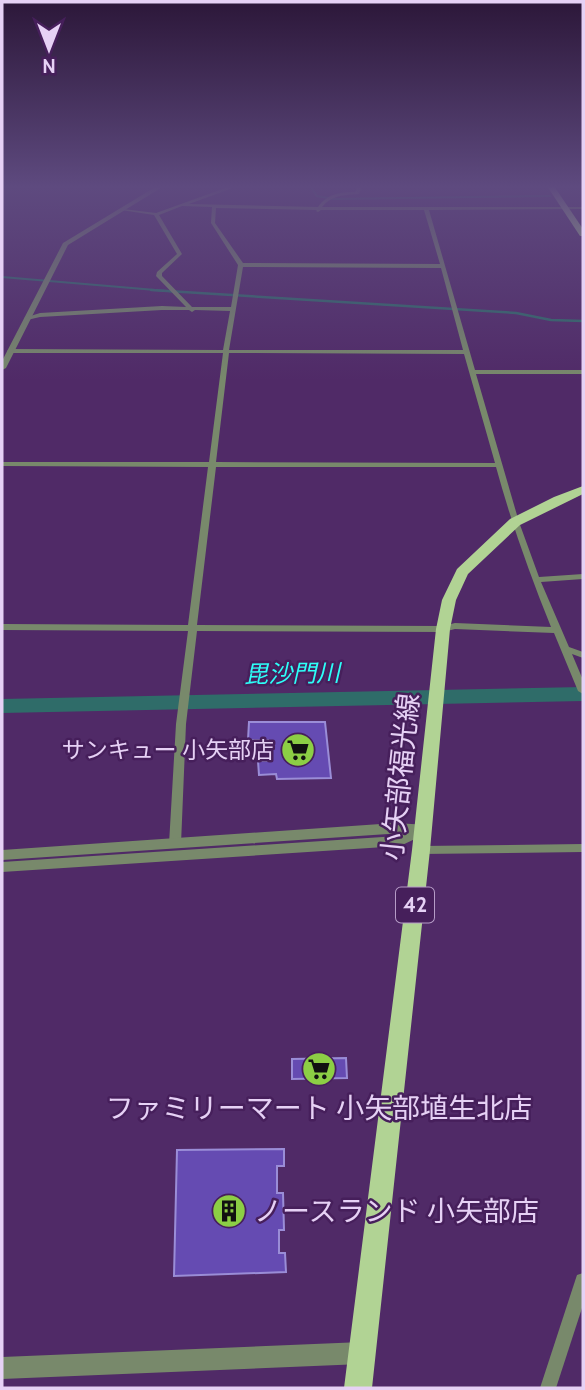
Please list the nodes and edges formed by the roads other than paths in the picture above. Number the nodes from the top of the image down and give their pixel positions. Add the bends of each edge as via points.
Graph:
1 (61, 251) edge
2 (178, 251) edge
3 (232, 251) edge
4 (438, 251) edge
5 (241, 265) junction
6 (443, 267) junction
7 (45, 282) joint
8 (233, 309) junction
9 (192, 310) junction
10 (27, 318) junction
11 (10, 351) junction
12 (226, 351) junction
13 (466, 352) junction
14 (2, 368) edge
15 (472, 372) junction
16 (583, 372) edge
17 (2, 464) edge
18 (214, 464) junction
19 (498, 466) junction
20 (583, 490) edge
21 (515, 522) junction
22 (583, 576) edge
23 (536, 580) junction
24 (2, 628) edge
25 (195, 629) junction
26 (443, 629) junction
27 (557, 630) junction
28 (565, 649) junction
29 (583, 654) edge
30 (583, 691) edge
31 (423, 829) junction
32 (175, 844) junction
33 (583, 848) edge
34 (421, 850) junction
35 (2, 855) edge
36 (2, 867) edge
37 (583, 1281) edge
38 (362, 1353) junction
39 (2, 1368) edge
40 (358, 1388) edge
41 (548, 1388) edge

1 - 7 street
2 - 9 street via 159,276
3 - 5 street
4 - 6 street
5 - 6 street
5 - 8 street
6 - 13 street
7 - 10 street
8 - 9 street
8 - 12 street
9 - 10 street
10 - 11 street
11 - 12 street
11 - 14 street
12 - 13 street
12 - 18 street
13 - 15 street
15 - 16 street
15 - 19 street
17 - 18 street
18 - 19 street
18 - 25 street
19 - 21 street
20 - 21 main road, 小矢部福光線 / 42
21 - 23 street
21 - 26 main road, 小矢部福光線 / 42 via 462,572
22 - 23 street
23 - 27 street
24 - 25 street
25 - 26 street
25 - 32 street via 181,724
26 - 27 street
26 - 31 main road, 小矢部福光線 / 42
27 - 28 street
28 - 29 street
28 - 30 street
31 - 32 street
31 - 34 main road, 小矢部福光線 / 42
31 - 36 street via 400,841
32 - 35 street
33 - 34 street
34 - 38 main road, 小矢部福光線 / 42
37 - 41 street
38 - 39 street
38 - 40 main road, 小矢部福光線 / 42

